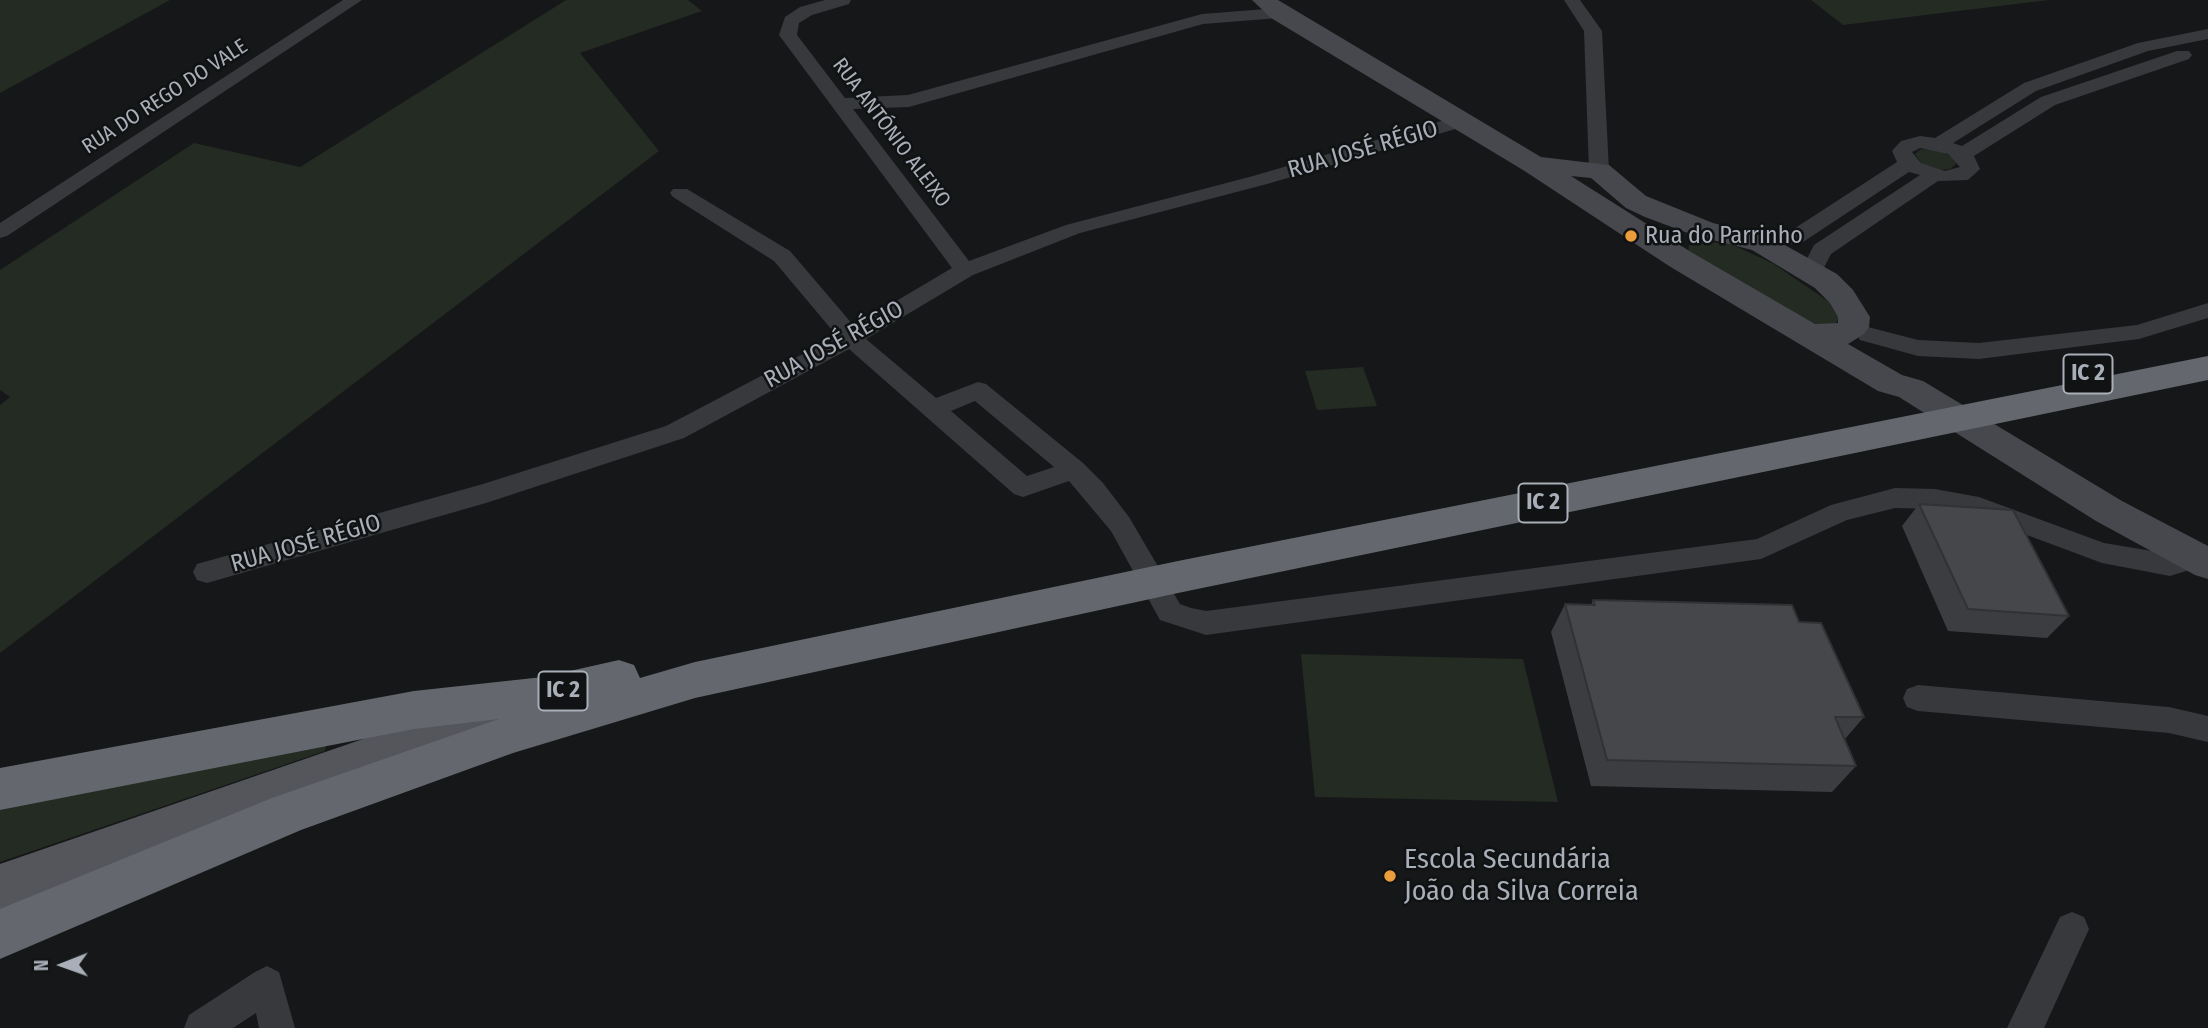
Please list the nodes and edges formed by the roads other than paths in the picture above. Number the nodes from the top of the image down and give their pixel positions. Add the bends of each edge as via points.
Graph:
1 (354, 0) edge
2 (843, 0) edge
3 (1234, 0) edge
4 (1572, 0) edge
5 (1272, 7) edge
6 (1202, 19) junction
7 (2208, 34) edge
8 (2208, 50) edge
9 (909, 101) junction
10 (840, 104) junction
11 (1462, 121) junction
12 (861, 132) junction
13 (1938, 144) junction
14 (1962, 155) junction
15 (1909, 163) junction
16 (1534, 164) junction
17 (1599, 172) junction
18 (1934, 175) junction
19 (680, 193) dead end
20 (1703, 229) junction
21 (0, 232) edge
22 (1762, 244) junction
23 (1680, 259) junction
24 (965, 270) junction
25 (1811, 272) junction
26 (2208, 310) edge
27 (1861, 326) junction
28 (1808, 335) junction
29 (851, 338) junction
30 (2208, 352) edge
31 (2208, 368) edge
32 (1981, 405) junction
33 (934, 409) junction
34 (1902, 410) junction
35 (1074, 470) junction
36 (2202, 561) edge
37 (207, 572) dead end
38 (1125, 578) junction
39 (543, 696) junction
40 (1918, 698) dead end
41 (2208, 729) edge
42 (0, 789) edge
43 (289, 813) junction
44 (0, 887) edge
45 (0, 916) edge
46 (2072, 929) dead end
47 (0, 934) edge
48 (202, 1028) edge
49 (277, 1028) edge
50 (2025, 1028) edge

1 - 21 street, RUA DO REGO DO VALE
2 - 10 street, RUA ANTÓNIO ALEIXO via 806,11 791,21 789,35
3 - 6 street
4 - 17 street via 1593,31
5 - 6 street
5 - 11 street
6 - 9 street
7 - 13 street via 2144,47 2030,87
8 - 14 street via 2048,101
9 - 10 street
9 - 12 street
10 - 12 street, RUA ANTÓNIO ALEIXO
11 - 16 street
11 - 24 street, RUA JOSÉ RÉGIO via 1073,229
12 - 24 street, RUA ANTÓNIO ALEIXO
13 - 14 street
13 - 15 street via 1908,145 1902,151
14 - 18 street via 1970,165 1967,173
15 - 18 street
15 - 22 street via 1796,237
16 - 17 street
16 - 23 street
17 - 20 street via 1636,202
18 - 25 street via 1822,250
19 - 29 street via 782,256
20 - 22 street
20 - 23 street via 1681,238 1675,246
22 - 25 street
23 - 28 street
24 - 29 street, RUA JOSÉ RÉGIO
25 - 27 street via 1842,297
26 - 27 street via 2138,332 1979,351 1918,348
27 - 28 street via 1842,335
27 - 34 street
28 - 34 street via 1889,383
29 - 33 street
29 - 37 street, RUA JOSÉ RÉGIO via 675,432 486,493
30 - 32 highway, IC 2
31 - 32 highway, IC 2
32 - 34 highway, IC 2
33 - 35 street via 1023,487
33 - 35 street via 978,390
34 - 36 street
34 - 38 highway, IC 2
35 - 36 street via 1120,524 1170,612 1206,623 1761,549 1840,512 1895,498 1979,507 2102,554 2170,565
38 - 39 highway, IC 2
38 - 43 highway, IC 2 via 695,680 513,734
39 - 42 highway, IC 2 via 414,710
39 - 44 main road
40 - 41 street via 2169,720
43 - 45 main road
43 - 47 highway, IC 2
46 - 50 street
48 - 49 street via 267,984

